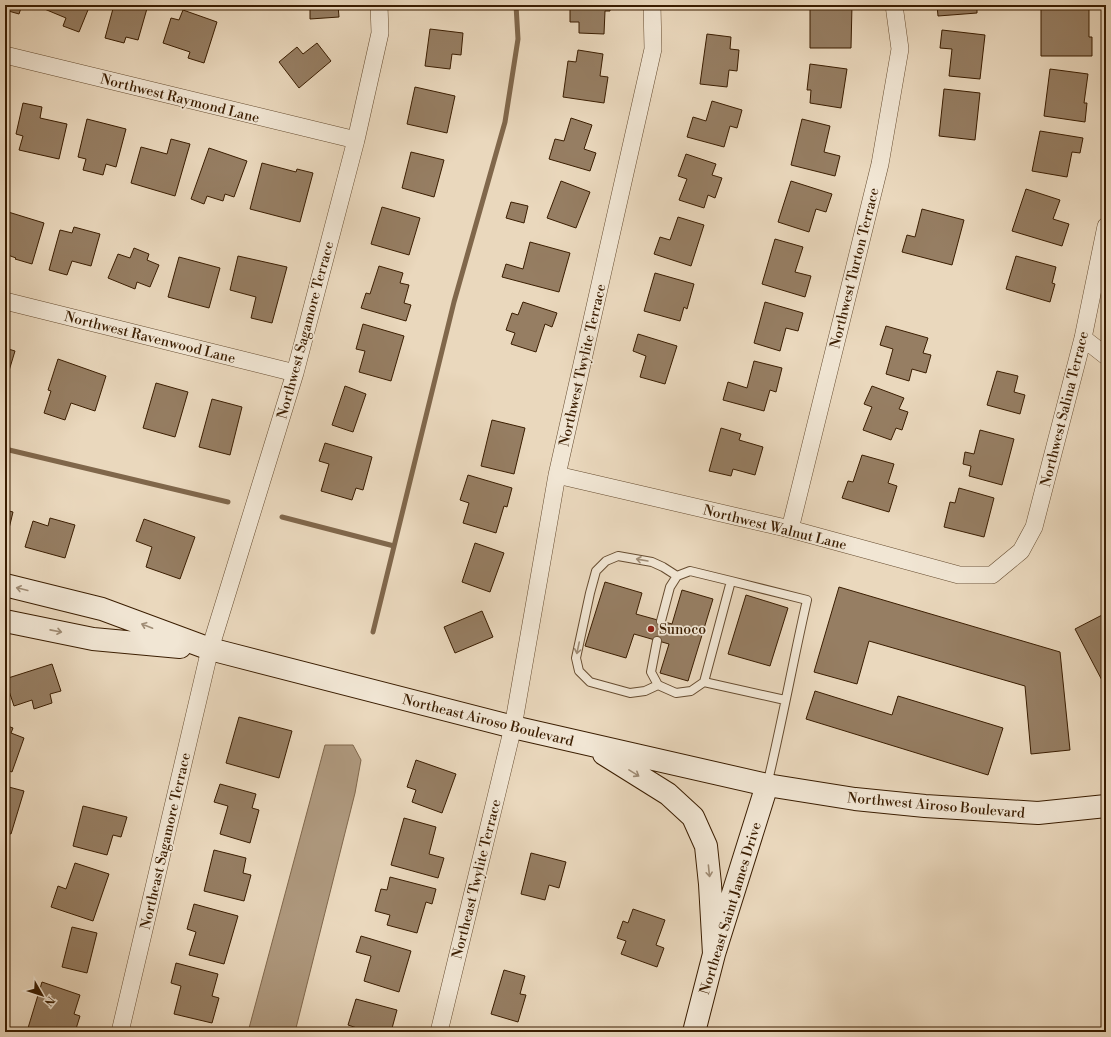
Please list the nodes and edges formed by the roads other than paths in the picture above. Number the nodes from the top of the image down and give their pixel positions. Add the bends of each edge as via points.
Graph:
1 (379, 5) edge
2 (652, 5) edge
3 (894, 5) edge
4 (5, 55) edge
5 (356, 140) junction
6 (1106, 226) edge
7 (5, 301) edge
8 (1083, 338) junction
9 (1106, 356) edge
10 (296, 373) junction
11 (557, 475) junction
12 (790, 529) junction
13 (992, 574) joint
14 (677, 576) junction
15 (731, 581) junction
16 (5, 585) edge
17 (5, 621) edge
18 (662, 621) dead end
19 (657, 641) dead end
20 (210, 650) junction
21 (704, 682) junction
22 (658, 685) junction
23 (785, 700) junction
24 (513, 727) junction
25 (589, 745) junction
26 (767, 786) junction
27 (1106, 806) edge
28 (714, 954) junction
29 (120, 1032) edge
30 (439, 1032) edge
31 (694, 1032) edge

1 - 5 street, Northwest Sagamore Terrace via 380,33
2 - 11 street, Northwest Twylite Terrace via 652,49
3 - 12 street, Northwest Turton Terrace via 900,49 880,164
4 - 5 street, Northwest Raymond Lane
5 - 10 street, Northwest Sagamore Terrace
6 - 8 street, Northwest Salina Terrace
7 - 10 street, Northwest Ravenwood Lane
8 - 9 street
8 - 13 street, Northwest Salina Terrace via 1034,527 1022,552
10 - 20 street, Northwest Sagamore Terrace
11 - 12 street, Northwest Walnut Lane
11 - 24 street, Northwest Twylite Terrace
12 - 13 street, Northwest Walnut Lane via 959,575
14 - 15 lane via 690,571
14 - 18 lane via 670,586
14 -> 22 lane via 652,562 618,556 606,561 596,571 576,658 579,671 590,682 630,693 645,691
15 - 21 lane
15 - 23 lane via 807,600
20 -> 16 main road, Northeast Airoso Boulevard via 102,609
17 -> 20 main road, Northeast Airoso Boulevard via 93,638
19 - 22 lane via 651,672
20 - 24 main road, Northeast Airoso Boulevard
20 - 29 street, Northeast Sagamore Terrace
21 - 22 lane via 691,691 676,693
21 - 23 lane
23 - 26 lane
24 - 25 main road, Northeast Airoso Boulevard
24 - 30 street, Northeast Twylite Terrace
25 - 26 main road, Northeast Airoso Boulevard
25 -> 28 main road via 668,794 693,818 706,846
26 - 27 main road, Northwest Airoso Boulevard via 855,799 1038,813
26 - 28 main road, Northeast Saint James Drive
28 - 31 main road, Northeast Saint James Drive

